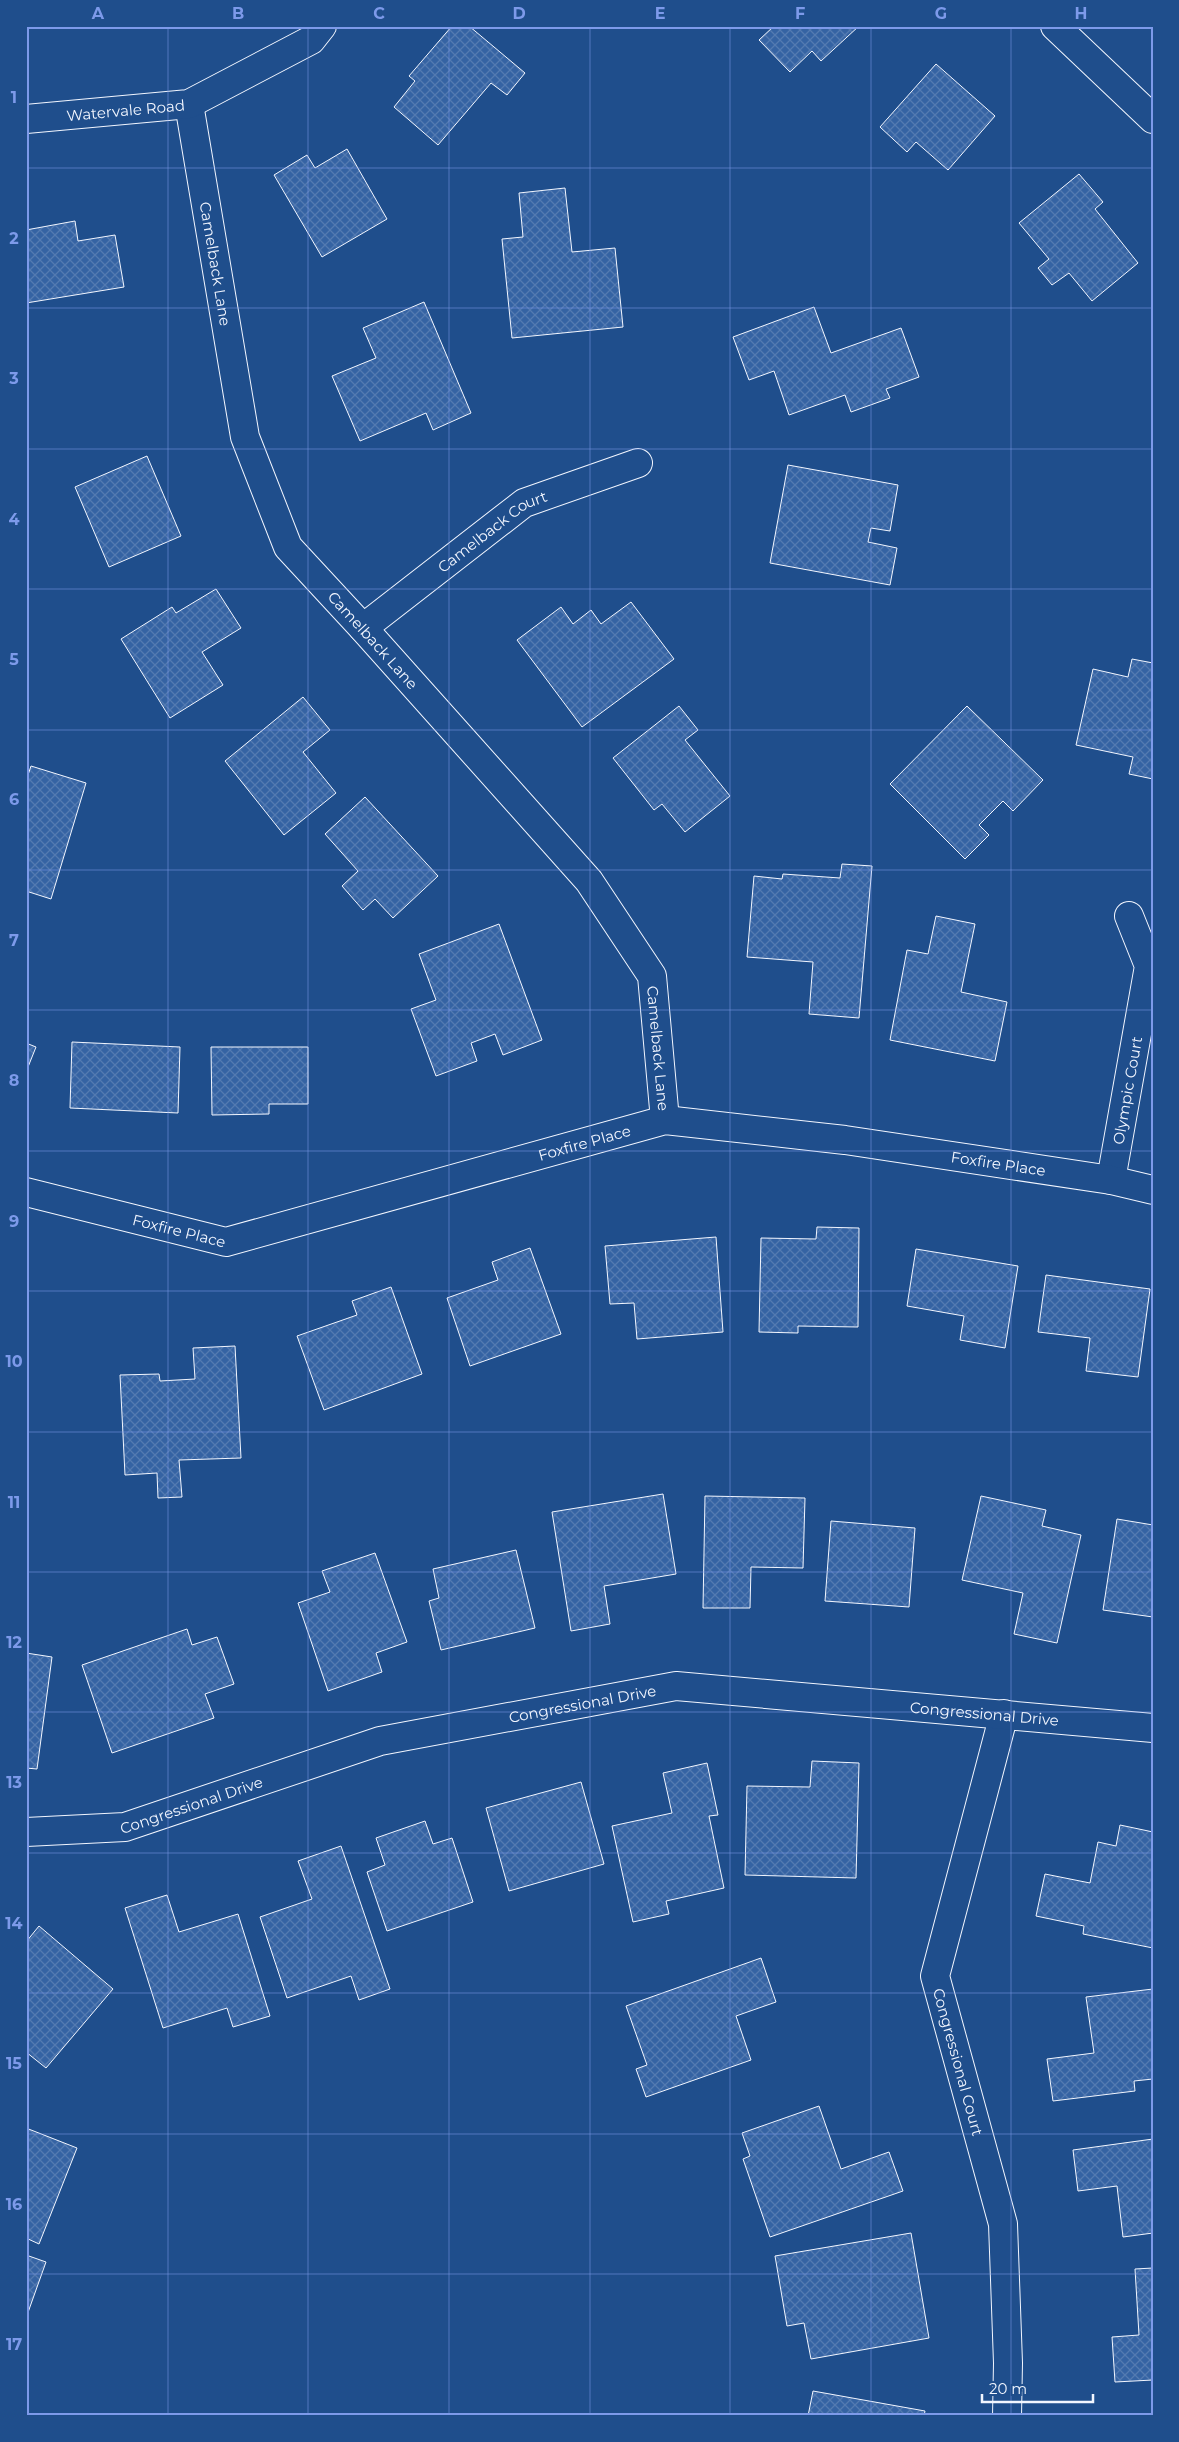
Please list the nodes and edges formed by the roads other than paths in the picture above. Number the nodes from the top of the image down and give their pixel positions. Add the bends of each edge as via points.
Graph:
1 (322, 26) edge
2 (1055, 26) edge
3 (189, 104) junction
4 (1153, 118) edge
5 (26, 119) edge
6 (638, 463) dead end
7 (364, 628) junction
8 (1129, 916) dead end
9 (665, 1120) junction
10 (1111, 1180) junction
11 (1153, 1190) edge
12 (26, 1192) edge
13 (1004, 1714) junction
14 (1153, 1728) edge
15 (26, 1832) edge
16 (1007, 2416) edge

1 - 3 street, Watervale Road via 311,40
2 - 4 street
3 - 5 street, Watervale Road
3 - 7 street, Camelback Lane via 246,437 288,547
6 - 7 street, Camelback Court via 524,503
7 - 9 street, Camelback Lane via 590,881 652,976
8 - 10 street, Olympic Court via 1150,966
9 - 10 street, Foxfire Place via 845,1140
9 - 12 street, Foxfire Place via 226,1242
10 - 11 street, Foxfire Place
13 - 14 street, Congressional Drive
13 - 15 street, Congressional Drive via 676,1686 380,1741 125,1827
13 - 16 street, Congressional Court via 935,1976 1003,2224

